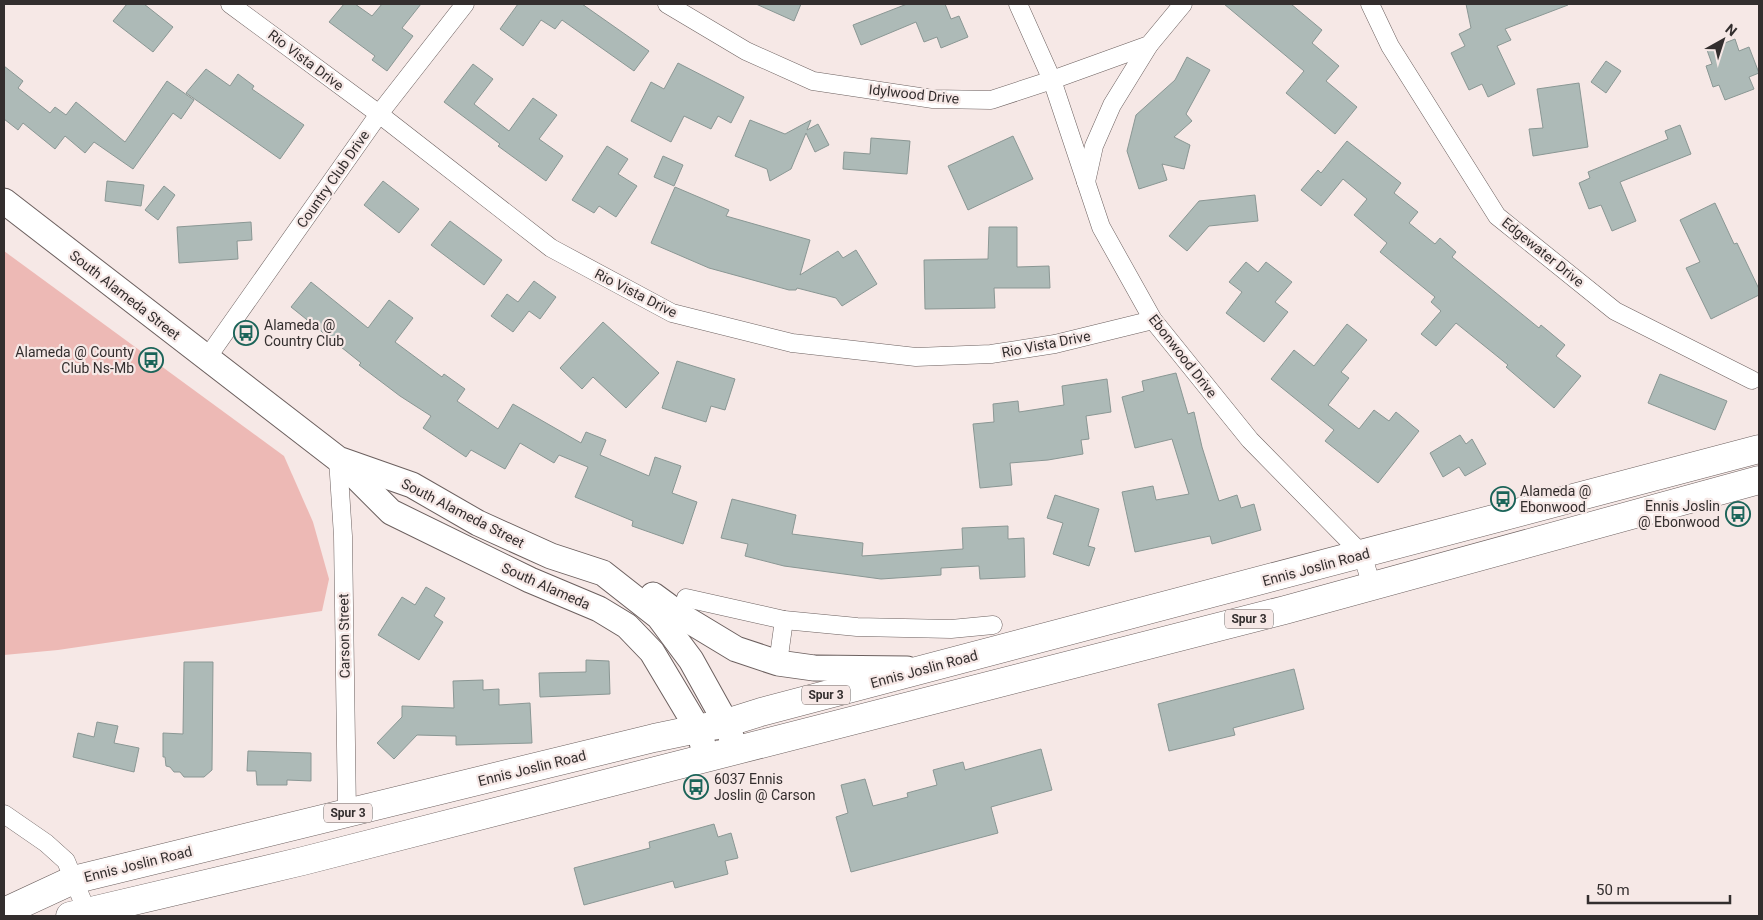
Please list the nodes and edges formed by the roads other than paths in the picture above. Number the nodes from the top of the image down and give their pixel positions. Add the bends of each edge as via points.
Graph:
1 (230, 4) edge
2 (465, 4) edge
3 (667, 4) edge
4 (1018, 4) edge
5 (1183, 4) edge
6 (1370, 4) edge
7 (1149, 45) junction
8 (1052, 80) junction
9 (379, 114) junction
10 (1086, 183) junction
11 (4, 200) edge
12 (1153, 320) junction
13 (207, 358) junction
14 (1752, 380) dead end
15 (1759, 449) edge
16 (338, 459) junction
17 (1759, 480) edge
18 (1362, 554) junction
19 (603, 573) junction
20 (1372, 586) junction
21 (686, 598) dead end
22 (784, 620) junction
23 (993, 625) dead end
24 (778, 663) junction
25 (927, 669) junction
26 (726, 723) junction
27 (698, 729) junction
28 (736, 750) junction
29 (707, 758) junction
30 (4, 814) edge
31 (347, 814) junction
32 (73, 880) junction
33 (4, 912) edge
34 (78, 914) edge

1 - 9 street, Rio Vista Drive
2 - 9 street, Country Club Drive
3 - 8 street, Idylwood Drive via 746,51 813,81 933,99 991,100
4 - 8 street, Ebonwood Drive
5 - 7 street
6 - 14 street, Edgewater Drive via 1390,46 1497,216 1615,311
7 - 8 street, Idylwood Drive
7 - 10 street via 1112,105 1094,146
8 - 10 street, Ebonwood Drive
9 - 12 street, Rio Vista Drive via 551,248 672,314 792,343 916,357 1000,353 1055,344
9 - 13 street, Country Club Drive
10 - 12 street, Ebonwood Drive via 1101,227
11 - 13 main road, South Alameda Street
12 - 18 street, Ebonwood Drive via 1250,440
13 - 16 main road, South Alameda Street
15 - 18 main road, Ennis Joslin Road / Spur 3
16 - 19 main road, South Alameda Street via 412,485 478,523 551,556
16 - 27 main road, South Alameda via 391,512 514,572 600,609 627,626 652,652
16 - 31 street, Carson Street via 343,536
17 - 20 main road, Spur 3
18 - 20 street, Ebonwood Drive
18 - 25 main road, Ennis Joslin Road / Spur 3
19 - 24 main road via 640,586 682,617 736,649
19 - 26 main road, South Alameda Street via 659,617 691,660
20 - 28 main road, Spur 3
21 - 22 street
22 - 23 street via 866,627 951,629
22 - 24 street
24 - 25 main road via 814,668
25 - 26 main road, Ennis Joslin Road / Spur 3
26 - 27 main road, Ennis Joslin Road / Spur 3
26 - 28 main road, South Alameda Street
27 - 29 main road, South Alameda
27 - 31 main road, Ennis Joslin Road / Spur 3
28 - 29 main road, Spur 3
29 - 34 main road, Spur 3 via 312,859
30 - 32 street via 66,861
31 - 32 main road, Ennis Joslin Road / Spur 3
32 - 33 main road, Ennis Joslin Road / Spur 3
32 - 34 street

